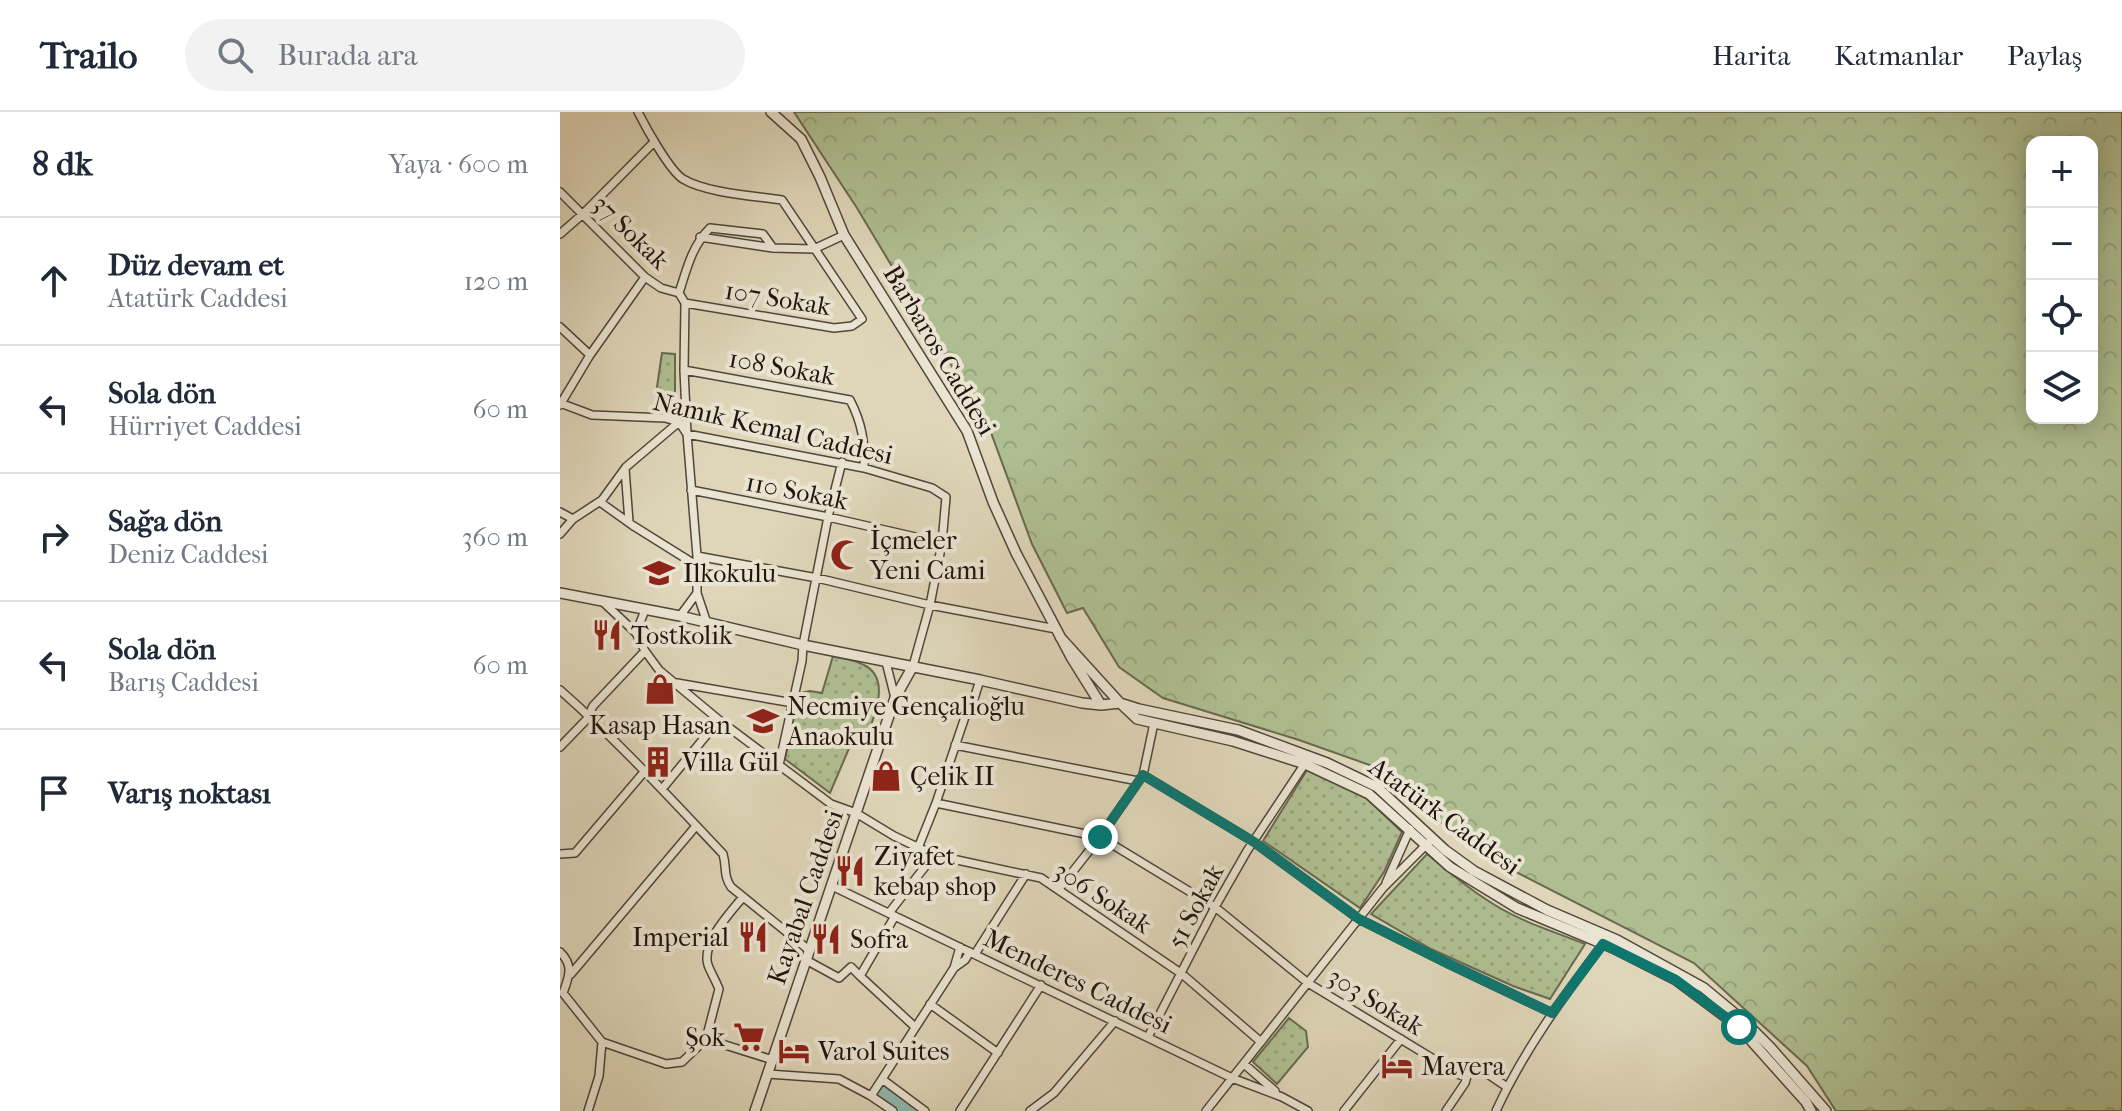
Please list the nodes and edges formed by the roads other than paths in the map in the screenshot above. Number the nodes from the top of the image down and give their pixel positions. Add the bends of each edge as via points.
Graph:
1 (638, 112) edge
2 (771, 112) edge
3 (654, 142) junction
4 (560, 192) edge
5 (584, 213) junction
6 (560, 234) edge
7 (844, 235) junction
8 (815, 248) junction
9 (645, 277) junction
10 (679, 293) junction
11 (685, 303) junction
12 (560, 327) edge
13 (590, 355) junction
14 (684, 370) junction
15 (560, 404) edge
16 (679, 422) junction
17 (687, 434) junction
18 (842, 462) junction
19 (864, 468) junction
20 (625, 469) junction
21 (691, 490) junction
22 (600, 502) junction
23 (560, 512) edge
24 (828, 517) junction
25 (573, 519) junction
26 (629, 522) junction
27 (560, 534) edge
28 (942, 543) junction
29 (696, 561) junction
30 (817, 578) junction
31 (560, 593) edge
32 (697, 593) junction
33 (602, 601) junction
34 (930, 605) junction
35 (645, 610) junction
36 (680, 616) junction
37 (708, 624) junction
38 (636, 633) junction
39 (1058, 633) junction
40 (803, 645) junction
41 (645, 651) junction
42 (886, 662) junction
43 (913, 666) junction
44 (980, 680) junction
45 (675, 683) junction
46 (560, 690) edge
47 (895, 698) junction
48 (793, 703) junction
49 (1120, 703) junction
50 (1101, 705) junction
51 (589, 715) junction
52 (719, 720) junction
53 (1154, 723) junction
54 (955, 745) junction
55 (560, 747) edge
56 (1306, 760) junction
57 (779, 765) junction
58 (644, 772) junction
59 (1141, 778) junction
60 (662, 789) junction
61 (936, 803) junction
62 (856, 813) junction
63 (696, 826) junction
64 (1420, 827) junction
65 (1408, 830) junction
66 (1100, 837) junction
67 (1429, 841) junction
68 (1254, 842) junction
69 (918, 848) junction
70 (560, 854) edge
71 (934, 855) junction
72 (1026, 874) junction
73 (832, 886) junction
74 (1383, 888) junction
75 (1059, 889) junction
76 (743, 897) junction
77 (1215, 907) junction
78 (892, 915) junction
79 (1359, 919) junction
80 (1603, 944) junction
81 (960, 947) junction
82 (560, 952) edge
83 (973, 953) junction
84 (808, 956) junction
85 (954, 968) junction
86 (571, 974) junction
87 (1182, 974) junction
88 (860, 976) junction
89 (1308, 983) junction
90 (1041, 985) junction
91 (561, 994) edge
92 (930, 1004) junction
93 (1552, 1013) junction
94 (1115, 1021) junction
95 (915, 1027) junction
96 (1148, 1037) junction
97 (706, 1039) junction
98 (1401, 1039) junction
99 (602, 1042) junction
100 (1261, 1042) junction
101 (998, 1053) junction
102 (773, 1060) junction
103 (1244, 1064) junction
104 (1468, 1073) junction
105 (768, 1074) junction
106 (1232, 1078) junction
107 (882, 1079) junction
108 (1507, 1087) junction
109 (871, 1096) junction
110 (1282, 1097) junction
111 (1304, 1110) edge
112 (588, 1111) edge
113 (755, 1111) edge
114 (893, 1111) edge
115 (925, 1111) edge
116 (960, 1111) edge
117 (1030, 1111) edge
118 (1206, 1111) edge
119 (1344, 1111) edge
120 (1446, 1111) edge
121 (1496, 1111) edge
122 (1811, 1111) edge
123 (1826, 1111) edge

1 - 3 street
2 - 7 street, Barbaros Caddesi via 801,139
3 - 5 street
3 - 8 street via 681,178 703,187 782,200
4 - 5 street, 37 Sokak
5 - 6 street
5 - 9 street, 37 Sokak
7 - 8 street
7 - 39 street, Barbaros Caddesi via 967,431 993,502
8 - 10 street via 773,248 763,234 710,228 690,256
8 - 11 street, 107 Sokak via 862,319 852,326 834,328
9 - 10 street, 37 Sokak
9 - 13 street
10 - 11 street
11 - 14 street
12 - 13 street
13 - 15 street
14 - 17 street
14 - 19 street, 108 Sokak via 850,400 859,419
15 - 16 street, Namık Kemal Caddesi via 592,415
16 - 17 street, Namık Kemal Caddesi
16 - 20 street
17 - 18 street, Namık Kemal Caddesi
17 - 21 street
18 - 19 street, Namık Kemal Caddesi
18 - 24 street
19 - 28 street, Namık Kemal Caddesi via 946,497
20 - 22 street
20 - 26 street
21 - 24 street, 110 Sokak
21 - 29 street
22 - 25 street
22 - 26 street
23 - 25 street
24 - 28 street, 110 Sokak
24 - 30 street
25 - 27 street
26 - 29 street
28 - 34 street, Namık Kemal Caddesi
29 - 30 street
29 - 32 street
30 - 34 street
30 - 40 street
31 - 33 street, Atatürk Caddesi
32 - 36 street
32 - 37 street
33 - 35 street, Atatürk Caddesi
33 - 38 street
34 - 39 street
34 - 43 street, Namık Kemal Caddesi
35 - 36 street, Atatürk Caddesi
35 - 38 street
36 - 37 street, Atatürk Caddesi
37 - 40 street, Atatürk Caddesi
38 - 41 street, 306 Sokak
39 - 49 street, Atatürk Caddesi
39 - 50 street, Barbaros Caddesi
40 - 42 street, Atatürk Caddesi
40 - 48 street
41 - 45 street, 306 Sokak
41 - 51 street
42 - 43 street, Atatürk Caddesi
42 - 47 street
43 - 44 street, Atatürk Caddesi
43 - 47 street, Kayabal Caddesi
44 - 50 street, Atatürk Caddesi
44 - 54 street
45 - 48 street
45 - 52 street, 306 Sokak
46 - 51 street
47 - 62 street, Kayabal Caddesi
48 - 57 street
49 - 50 street, Atatürk Caddesi
49 - 53 street, Atatürk Caddesi via 1137,719
49 - 56 street, Atatürk Caddesi via 1238,730
51 - 55 street
51 - 58 street
52 - 57 street, 306 Sokak
52 - 60 street
53 - 56 street, Atatürk Caddesi
53 - 59 street
54 - 59 street
54 - 61 street
56 - 64 street, Atatürk Caddesi via 1377,787
56 - 65 street, Atatürk Caddesi via 1369,794
56 - 68 street, 51 Sokak
57 - 62 street, 306 Sokak via 831,804
58 - 60 street
58 - 70 street via 575,853
59 - 66 street
59 - 68 street
60 - 63 street
61 - 66 street
61 - 69 street
62 - 69 street, 306 Sokak
62 - 73 street, Kayabal Caddesi
63 - 76 street via 723,854 725,879
63 - 86 street
64 - 65 street
64 - 67 street, Atatürk Caddesi
65 - 67 street, Atatürk Caddesi
65 - 74 street
66 - 75 street
66 - 77 street, 303 Sokak
67 - 74 street
67 - 80 street, Atatürk Caddesi via 1450,867 1517,908
67 - 123 street, Atatürk Caddesi via 1522,898 1617,940 1704,988 1770,1047
68 - 77 street, 51 Sokak
68 - 79 street
69 - 71 street, 306 Sokak
71 - 72 street, 306 Sokak
71 - 78 street
72 - 75 street, 306 Sokak
72 - 83 street
73 - 78 street, Menderes Caddesi
73 - 84 street, Kayabal Caddesi
74 - 79 street
75 - 87 street, 306 Sokak
76 - 84 street
76 - 97 street via 710,943 707,963 719,989
77 - 87 street, 51 Sokak
77 - 89 street, 303 Sokak
78 - 81 street, Menderes Caddesi
78 - 88 street
79 - 89 street
79 - 93 street
80 - 93 street
80 - 122 street, Atatürk Caddesi via 1676,980 1739,1027
81 - 83 street, Menderes Caddesi
81 - 85 street
82 - 86 street
83 - 85 street
83 - 90 street, Menderes Caddesi
84 - 88 street via 839,978 851,967
84 - 102 street, Kayabal Caddesi
85 - 92 street
86 - 91 street
87 - 96 street, 51 Sokak
87 - 100 street, 306 Sokak
88 - 95 street
89 - 98 street, 303 Sokak
89 - 100 street
90 - 94 street, Menderes Caddesi
90 - 101 street
91 - 99 street
92 - 95 street
92 - 101 street
93 - 108 street
94 - 96 street, Menderes Caddesi
94 - 117 street via 1054,1093
95 - 107 street
96 - 106 street, Menderes Caddesi
97 - 99 street via 682,1062 666,1064
97 - 102 street
98 - 104 street, 303 Sokak via 1460,1075
98 - 119 street
99 - 112 street
100 - 103 street
101 - 116 street
102 - 105 street, Kayabal Caddesi
103 - 106 street
103 - 110 street
104 - 108 street, 303 Sokak via 1482,1070
104 - 120 street
105 - 109 street via 839,1079
105 - 113 street, Kayabal Caddesi
106 - 110 street, Menderes Caddesi
106 - 118 street
107 - 109 street
107 - 115 street
108 - 121 street
109 - 114 street
110 - 111 street, Menderes Caddesi

